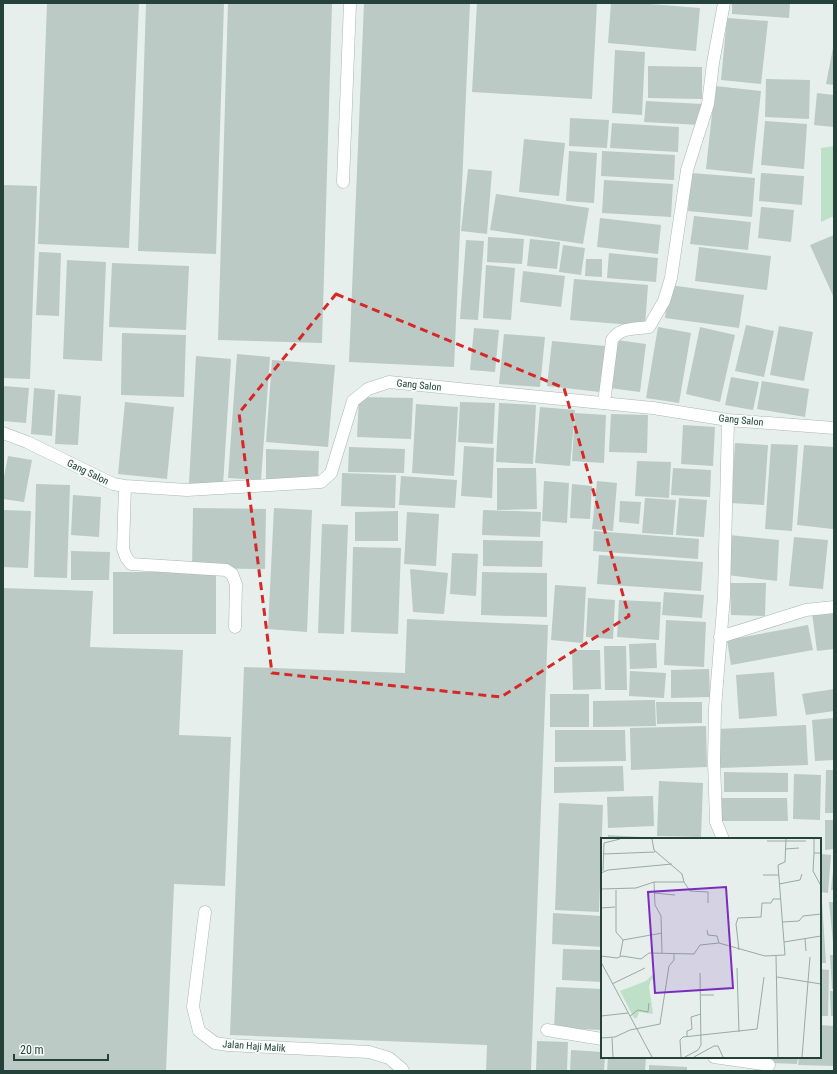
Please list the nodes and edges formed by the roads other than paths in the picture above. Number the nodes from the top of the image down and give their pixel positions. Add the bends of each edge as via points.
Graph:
1 (350, 3) edge
2 (724, 3) edge
3 (343, 182) dead end
4 (604, 403) junction
5 (728, 420) junction
6 (834, 428) edge
7 (3, 433) edge
8 (125, 486) junction
9 (834, 607) edge
10 (235, 627) dead end
11 (720, 637) junction
12 (723, 838) edge
13 (205, 912) dead end
14 (547, 1030) dead end
15 (601, 1039) edge
16 (722, 1058) edge
17 (769, 1064) edge
18 (402, 1071) edge

1 - 3 street
2 - 4 street via 708,104 687,170 671,278 664,301 649,327 624,330 616,333 612,340
4 - 5 street, Gang Salon
4 - 8 street, Gang Salon via 389,382 368,389 353,401 331,474 321,482 187,490
5 - 6 street, Gang Salon
5 - 11 street via 724,596
7 - 8 street, Gang Salon via 113,484
8 - 10 street via 123,549 131,564 226,570 232,574 236,584
9 - 11 street via 806,610
11 - 12 street via 714,761 716,822
13 - 18 street, Jalan Haji Malik via 193,1007 199,1031 228,1046 369,1052 390,1058
14 - 15 street
16 - 17 street

